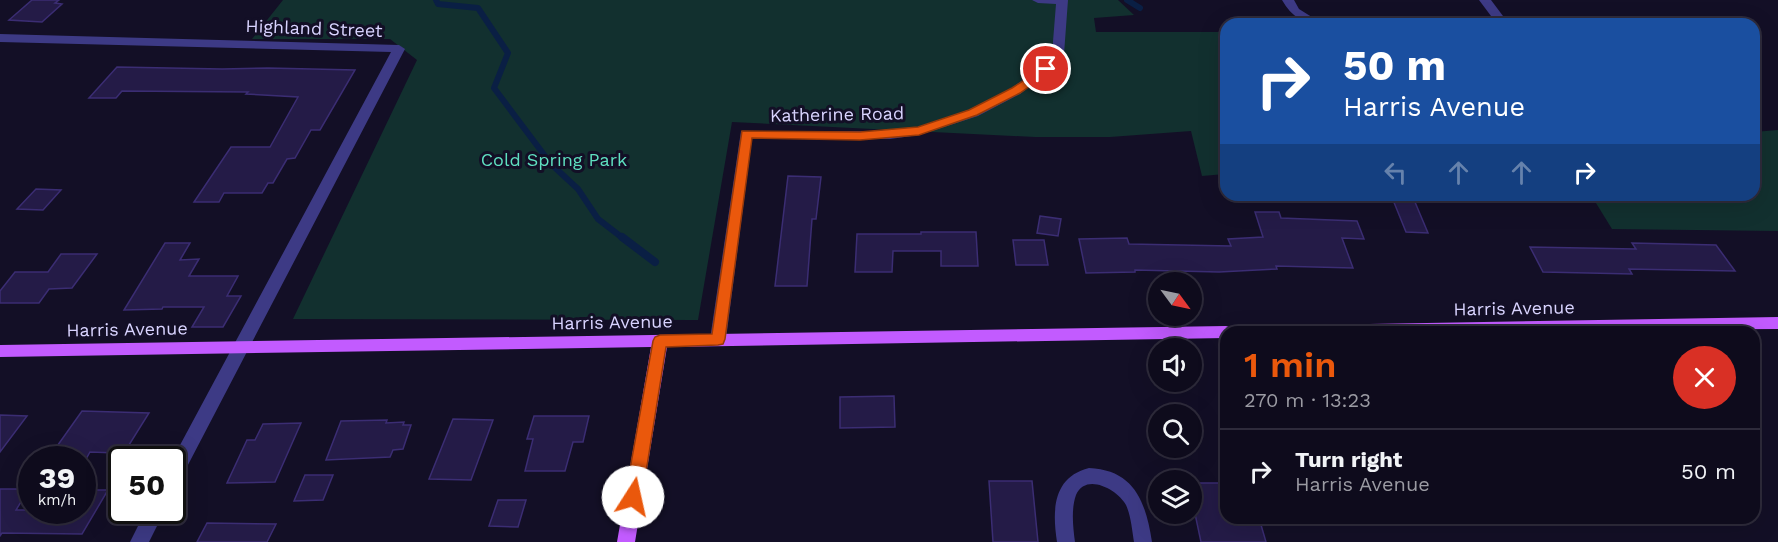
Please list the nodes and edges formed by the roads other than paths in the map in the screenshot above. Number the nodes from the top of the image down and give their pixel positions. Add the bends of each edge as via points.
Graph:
1 (1038, 0) edge
2 (1288, 0) edge
3 (1485, 0) edge
4 (1062, 1) edge
5 (1306, 18) edge
6 (1498, 18) edge
7 (0, 38) edge
8 (1778, 323) edge
9 (1602, 326) edge
10 (1220, 332) edge
11 (718, 339) junction
12 (660, 341) junction
13 (241, 347) junction
14 (0, 351) edge
15 (186, 451) edge
16 (149, 524) edge
17 (139, 542) edge
18 (626, 542) edge
19 (1066, 542) edge
20 (1143, 542) edge

1 - 4 street
2 - 5 street via 1294,11
3 - 6 street
4 - 11 street, Katherine Road via 1054,62 1016,91 973,113 919,131 890,135 746,134
7 - 13 street, Highland Street via 399,49
8 - 9 main road, Harris Avenue
10 - 11 main road, Harris Avenue
11 - 12 main road, Harris Avenue
12 - 13 main road, Harris Avenue
12 - 18 main road
13 - 14 main road, Harris Avenue
13 - 15 street
16 - 17 street
19 - 20 street via 1066,503 1073,484 1086,477 1106,478 1123,487 1133,501

